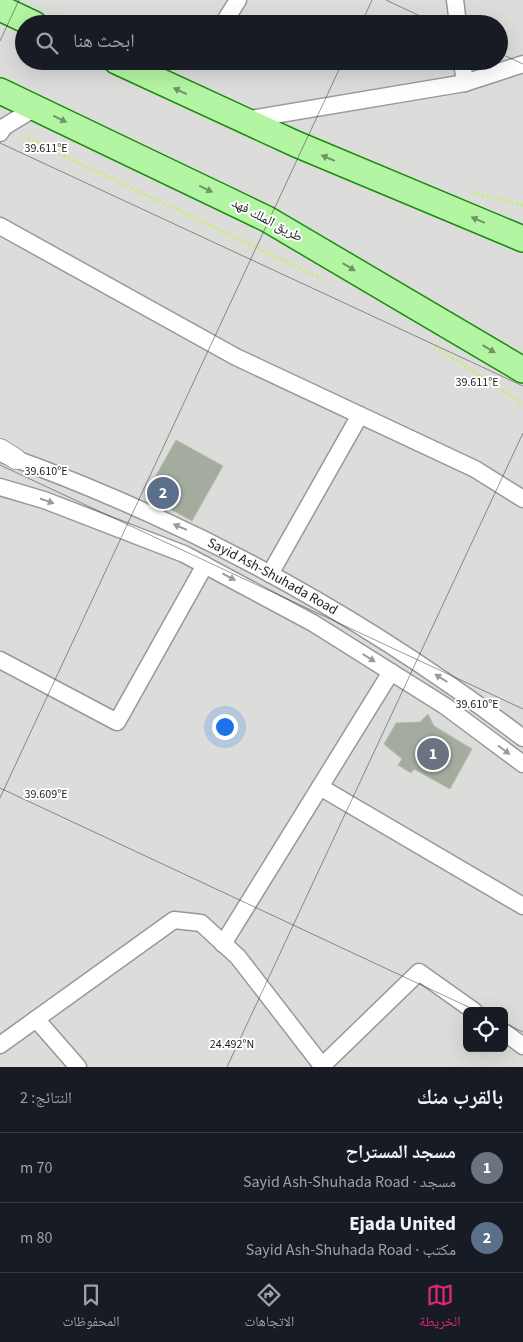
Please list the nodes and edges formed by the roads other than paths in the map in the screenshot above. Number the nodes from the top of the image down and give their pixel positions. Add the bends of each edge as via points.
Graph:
1 (238, 0) edge
2 (455, 0) edge
3 (0, 8) edge
4 (15, 15) edge
5 (229, 15) edge
6 (457, 15) edge
7 (523, 64) edge
8 (508, 69) edge
9 (136, 70) edge
10 (463, 70) edge
11 (505, 70) edge
12 (465, 83) junction
13 (0, 91) edge
14 (35, 108) junction
15 (244, 120) junction
16 (2, 130) edge
17 (0, 226) edge
18 (523, 239) edge
19 (523, 370) edge
20 (360, 415) junction
21 (5, 454) edge
22 (0, 487) edge
23 (523, 499) edge
24 (205, 565) junction
25 (270, 574) junction
26 (0, 660) edge
27 (391, 672) junction
28 (523, 738) edge
29 (523, 764) edge
30 (320, 787) junction
31 (523, 906) edge
32 (223, 944) junction
33 (468, 1007) edge
34 (36, 1019) junction
35 (508, 1035) edge
36 (0, 1045) edge
37 (523, 1046) edge
38 (78, 1067) edge
39 (322, 1067) edge

1 - 5 street
2 - 6 street
3 - 4 main road
7 - 8 street
15 -> 9 main road
10 - 12 street
11 - 12 street
12 - 15 street
13 - 14 main road, طريق الملك فهد
14 - 16 street
14 -> 19 main road, طريق الملك فهد via 268,219
18 -> 15 main road
17 - 20 street via 236,357
20 - 23 street via 474,469
20 - 25 street
25 -> 21 street, Sayid Ash-Shuhada Road via 194,533
22 -> 24 street, Sayid Ash-Shuhada Road via 53,503
24 - 26 street via 117,722
24 -> 27 street, Sayid Ash-Shuhada Road via 313,623
28 -> 25 street, Sayid Ash-Shuhada Road via 461,690 324,603
27 -> 29 street, Sayid Ash-Shuhada Road via 445,706
27 - 30 street
30 - 31 street
30 - 32 street
32 - 34 street via 201,923 174,920
32 - 39 street via 238,957
33 - 39 street via 420,972
34 - 36 street
34 - 38 street
35 - 37 street

